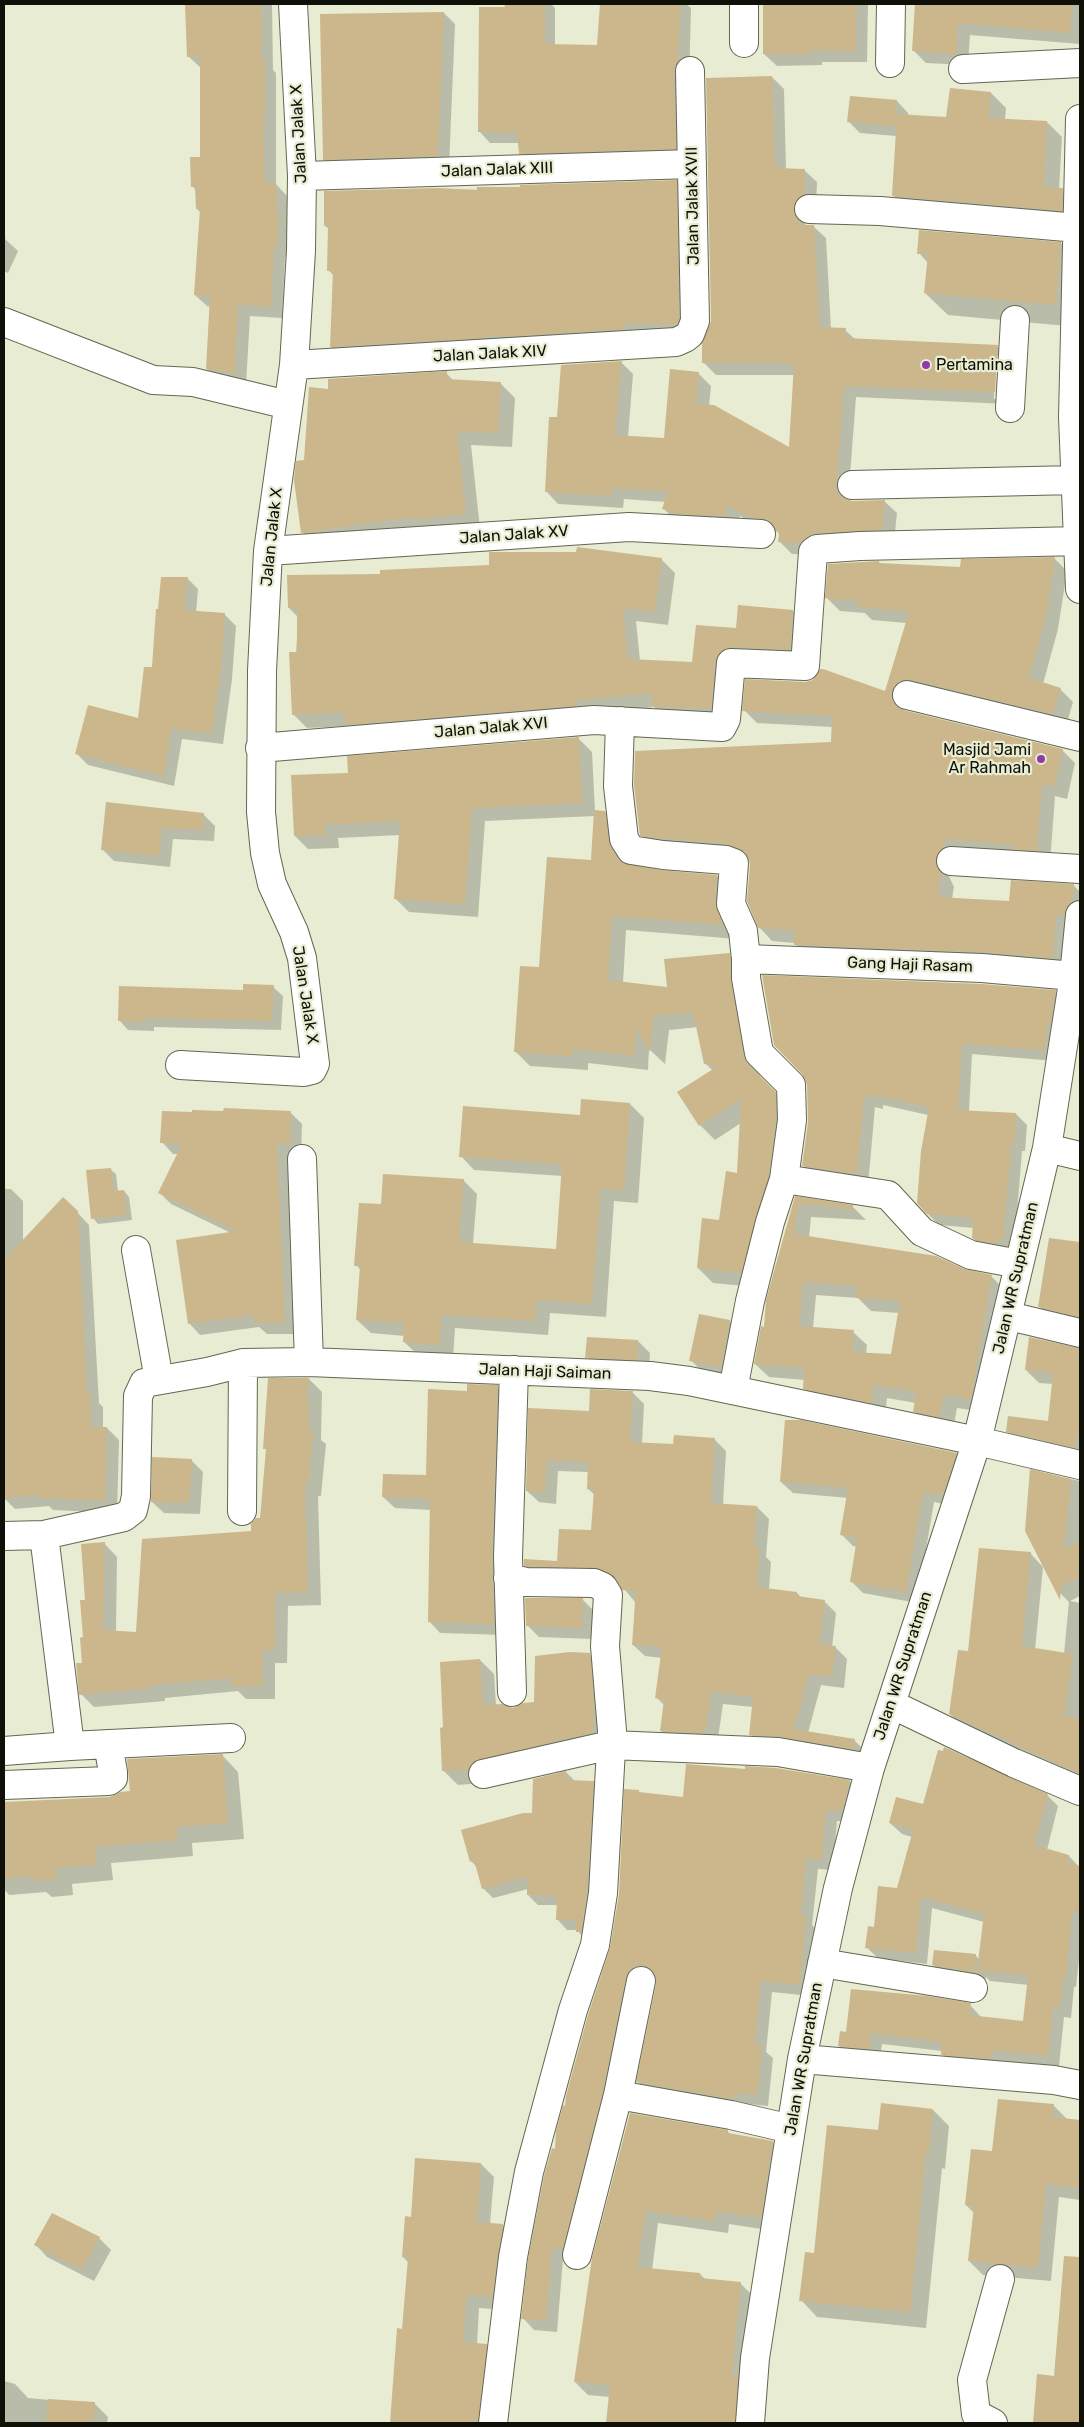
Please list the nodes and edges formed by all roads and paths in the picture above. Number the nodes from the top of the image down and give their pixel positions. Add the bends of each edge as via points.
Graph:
1 (293, 4) edge
2 (744, 4) edge
3 (891, 4) edge
4 (744, 43) dead end
5 (890, 63) dead end
6 (1080, 63) edge
7 (963, 69) dead end
8 (690, 71) dead end
9 (1080, 119) edge
10 (692, 164) junction
11 (302, 176) junction
12 (809, 209) dead end
13 (1078, 228) junction
14 (1079, 267) edge
15 (1015, 320) dead end
16 (4, 322) edge
17 (685, 338) joint
18 (294, 365) junction
19 (288, 405) junction
20 (1010, 408) dead end
21 (1077, 417) edge
22 (1076, 480) junction
23 (852, 485) dead end
24 (760, 534) dead end
25 (1079, 541) edge
26 (268, 551) junction
27 (1080, 589) edge
28 (907, 696) dead end
29 (620, 721) junction
30 (1080, 737) edge
31 (260, 748) junction
32 (951, 861) dead end
33 (1080, 869) edge
34 (1080, 915) edge
35 (746, 959) junction
36 (1075, 986) edge
37 (180, 1065) dead end
38 (1047, 1148) junction
39 (1080, 1156) edge
40 (302, 1160) dead end
41 (784, 1179) junction
42 (136, 1250) dead end
43 (1019, 1264) junction
44 (1009, 1316) junction
45 (1080, 1333) edge
46 (309, 1362) junction
47 (243, 1363) junction
48 (514, 1370) junction
49 (158, 1380) junction
50 (733, 1390) junction
51 (978, 1441) junction
52 (1080, 1465) edge
53 (242, 1511) dead end
54 (44, 1535) junction
55 (4, 1536) edge
56 (508, 1578) junction
57 (512, 1692) dead end
58 (891, 1704) junction
59 (232, 1738) dead end
60 (108, 1744) junction
61 (612, 1745) junction
62 (70, 1746) junction
63 (4, 1752) edge
64 (870, 1768) junction
65 (483, 1774) dead end
66 (4, 1785) edge
67 (1080, 1791) edge
68 (822, 1963) junction
69 (641, 1981) dead end
70 (973, 1988) dead end
71 (802, 2059) junction
72 (1080, 2085) edge
73 (618, 2095) junction
74 (791, 2128) junction
75 (577, 2255) dead end
76 (1000, 2279) dead end
77 (493, 2423) edge
78 (750, 2423) edge
79 (992, 2423) edge

1 - 11 street, Jalan Jalak X
2 - 4 street
3 - 5 street
6 - 7 street
8 - 10 street, Jalan Jalak XVII
9 - 13 street
10 - 11 street, Jalan Jalak XIII
10 - 17 street, Jalan Jalak XVII via 695,321
11 - 18 street, Jalan Jalak X
12 - 13 street via 880,211
13 - 14 street
14 - 21 street
15 - 20 street
16 - 19 street via 153,380 193,382
17 - 18 street, Jalan Jalak XIV via 676,342
18 - 19 street, Jalan Jalak X
19 - 26 street, Jalan Jalak X
21 - 22 street
22 - 23 street
22 - 25 street
24 - 26 street, Jalan Jalak XV via 629,527
25 - 27 street
25 - 29 street, Jalan Jalak XVI via 817,549 813,552 805,666 731,663 726,720 722,727
26 - 31 street, Jalan Jalak X
28 - 30 street
29 - 31 street, Jalan Jalak XVI via 594,720
29 - 35 street via 618,786 624,839 631,850 734,863 731,904 743,931
31 - 37 street, Jalan Jalak X via 265,853 272,884 302,958 315,1064 312,1070 304,1072
32 - 33 street
34 - 36 street, Jalan WR Supratman
35 - 36 street, Gang Haji Rasam via 982,968
35 - 41 street via 746,978 759,1053 791,1086 792,1120
36 - 38 street, Jalan WR Supratman
38 - 39 street
38 - 43 street, Jalan WR Supratman
40 - 46 street
41 - 43 street via 888,1195 922,1232 971,1255
41 - 50 street via 750,1301
42 - 49 street
43 - 44 street, Jalan WR Supratman
44 - 45 street
44 - 51 street, Jalan WR Supratman
46 - 47 street, Jalan Haji Saiman
46 - 48 street, Jalan Haji Saiman
47 - 49 street, Jalan Haji Saiman
47 - 53 street
48 - 50 street, Jalan Haji Saiman via 650,1376
48 - 56 street
49 - 54 street via 144,1383 138,1396 133,1510 124,1517
50 - 51 street, Jalan Haji Saiman
51 - 52 street, Jalan Haji Saiman
51 - 58 street, Jalan WR Supratman
54 - 55 street
54 - 62 street
56 - 57 street
56 - 61 street via 526,1582 594,1583 603,1587 608,1595 605,1646
58 - 64 street, Jalan WR Supratman
58 - 67 street
59 - 60 street
60 - 62 street
60 - 66 street via 113,1772 109,1781
61 - 64 street via 778,1752
61 - 65 street
61 - 77 street via 603,1893 595,1945 573,2010 529,2172 513,2257
62 - 63 street
64 - 68 street, Jalan WR Supratman
68 - 70 street
68 - 71 street, Jalan WR Supratman
69 - 73 street
71 - 72 street via 1054,2080
71 - 74 street, Jalan WR Supratman
73 - 74 street
73 - 75 street
74 - 78 street, Jalan WR Supratman via 756,2358
76 - 79 street via 972,2380 976,2414

